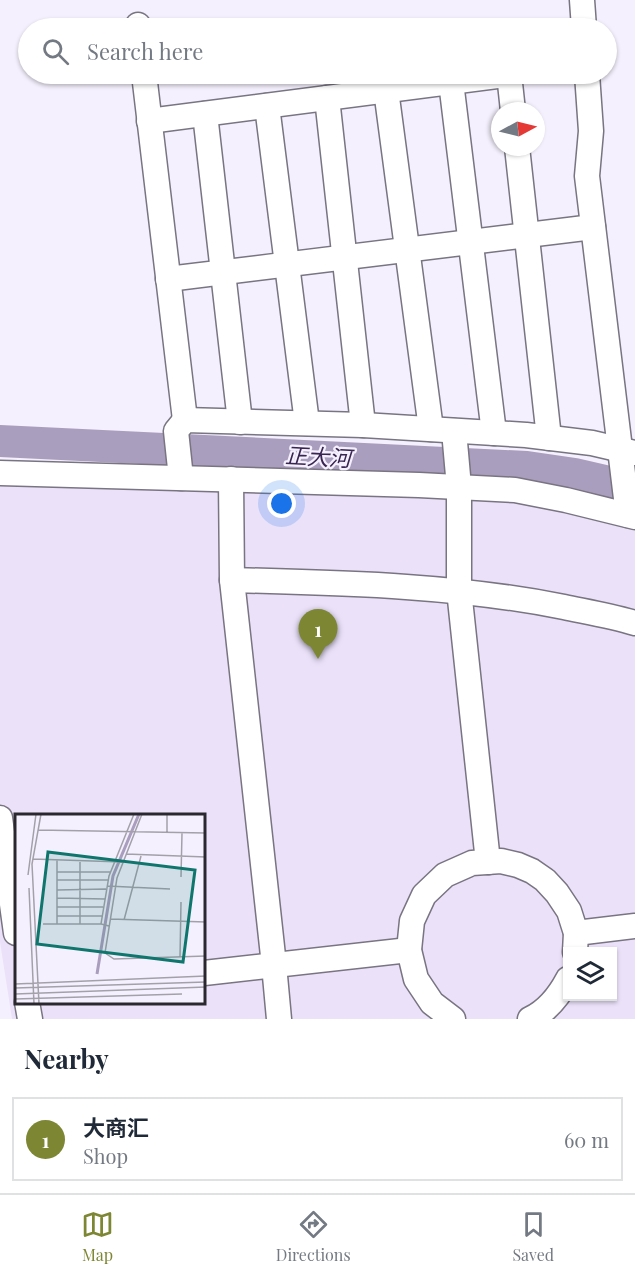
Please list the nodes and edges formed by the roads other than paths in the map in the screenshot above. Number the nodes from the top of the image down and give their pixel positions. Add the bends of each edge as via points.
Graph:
1 (582, 0) edge
2 (583, 18) edge
3 (145, 84) edge
4 (435, 84) edge
5 (451, 84) edge
6 (512, 84) edge
7 (588, 84) edge
8 (386, 90) junction
9 (327, 98) junction
10 (513, 102) edge
11 (267, 106) junction
12 (205, 114) junction
13 (149, 121) junction
14 (518, 156) edge
15 (593, 227) junction
16 (527, 236) junction
17 (471, 243) junction
18 (407, 250) junction
19 (345, 258) junction
20 (287, 265) junction
21 (223, 272) junction
22 (168, 279) junction
23 (240, 422) junction
24 (307, 423) junction
25 (181, 425) junction
26 (363, 425) junction
27 (443, 430) junction
28 (494, 433) junction
29 (549, 438) junction
30 (628, 451) edge
31 (0, 473) edge
32 (181, 478) junction
33 (231, 479) junction
34 (459, 487) junction
35 (631, 516) edge
36 (232, 580) junction
37 (459, 590) junction
38 (635, 623) edge
39 (0, 818) edge
40 (488, 862) junction
41 (15, 926) edge
42 (635, 926) edge
43 (575, 942) edge
44 (409, 951) junction
45 (274, 965) junction
46 (206, 973) edge
47 (563, 988) edge
48 (27, 1004) edge
49 (30, 1019) edge
50 (279, 1019) edge
51 (453, 1019) edge
52 (530, 1019) edge

1 - 2 street
3 - 13 street
4 - 8 street
5 - 17 street
6 - 10 street
7 - 15 street via 591,131 587,176
8 - 9 street
8 - 18 street
9 - 11 street
9 - 19 street
11 - 12 street
11 - 20 street
12 - 13 street
12 - 21 street
13 - 22 street
14 - 16 street
15 - 16 street
15 - 30 street
16 - 17 street
16 - 29 street
17 - 18 street
17 - 28 street
18 - 19 street
18 - 27 street
19 - 20 street
19 - 26 street
20 - 21 street
20 - 24 street
21 - 22 street
21 - 23 street
22 - 25 street
23 - 24 street
23 - 25 street
24 - 26 street
25 - 32 street
26 - 27 street
27 - 28 street
27 - 34 street
28 - 29 street
29 - 30 street
30 - 35 street
31 - 32 street
32 - 33 street
33 - 34 street
33 - 36 street
34 - 35 street via 515,490
34 - 37 street
36 - 37 street
36 - 45 street
37 - 38 street
37 - 40 street
39 - 41 street
40 - 43 street via 518,865 545,880 569,911
40 - 44 street via 472,863 446,875 424,895 412,921
42 - 43 street
44 - 45 street
44 - 51 street via 416,979 432,1003
45 - 46 street
45 - 50 street
47 - 52 street via 539,1015
48 - 49 street

